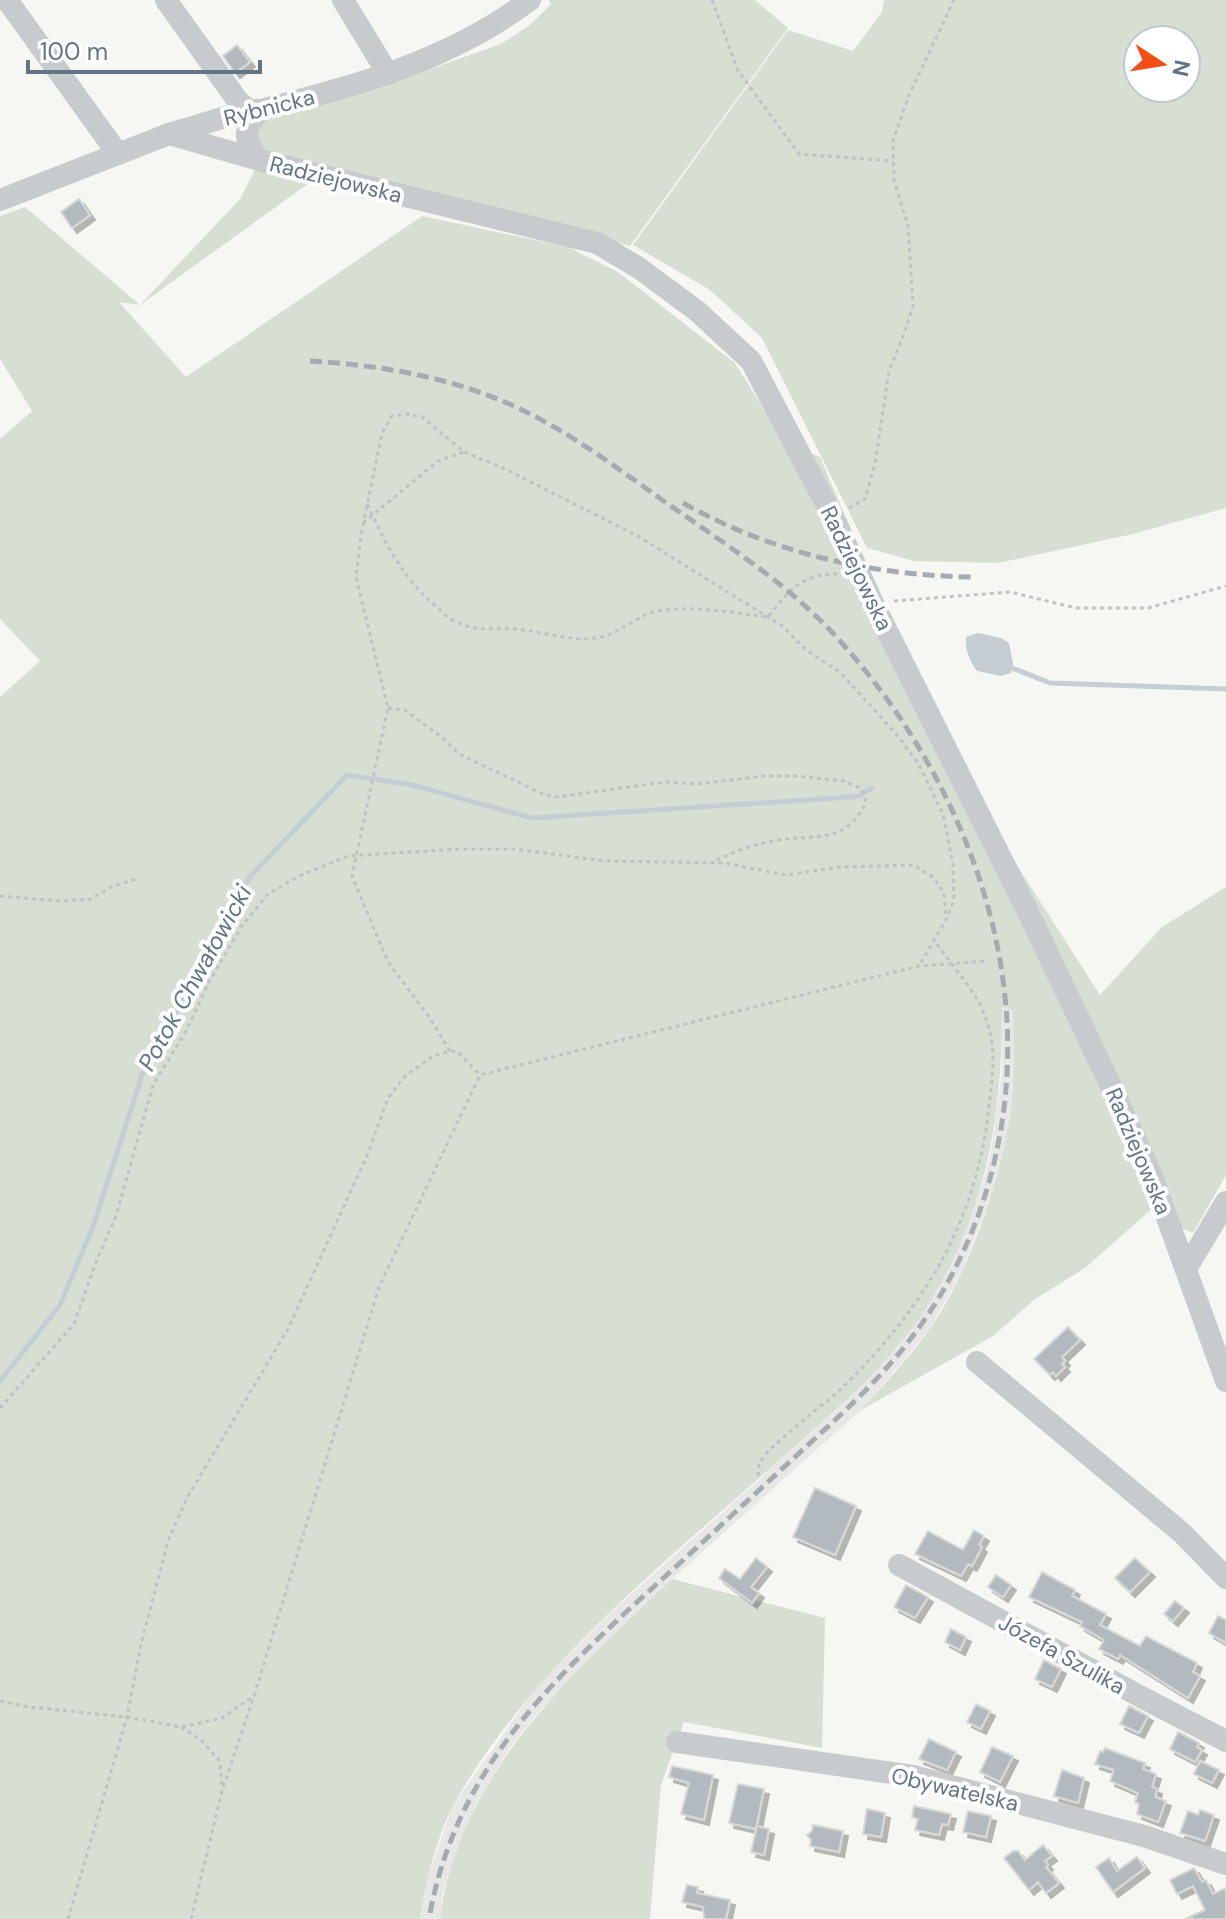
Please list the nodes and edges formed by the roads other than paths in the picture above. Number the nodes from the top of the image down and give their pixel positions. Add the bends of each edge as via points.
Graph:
1 (7, 0) edge
2 (166, 0) edge
3 (343, 0) edge
4 (530, 0) edge
5 (388, 74) junction
6 (255, 110) junction
7 (169, 134) junction
8 (118, 154) junction
9 (259, 160) junction
10 (0, 200) edge
11 (1226, 1202) edge
12 (1186, 1269) junction
13 (977, 1362) dead end
14 (1226, 1381) edge
15 (899, 1565) dead end
16 (1226, 1578) edge
17 (1226, 1741) edge
18 (677, 1742) dead end
19 (1226, 1864) edge

1 - 8 street
2 - 6 street via 238,101
3 - 5 street
4 - 5 street, Rybnicka via 443,54
5 - 6 street, Rybnicka
6 - 7 street, Rybnicka
6 - 9 street, Radziejowska via 246,142
7 - 8 street, Rybnicka
7 - 9 street, Radziejowska
8 - 10 street, Rybnicka
9 - 12 street, Radziejowska via 597,243 697,311 751,361 833,516 1104,1070
11 - 12 street
12 - 14 street, Radziejowska
13 - 16 street via 1182,1533
15 - 17 street, Józefa Szulika
18 - 19 street, Obywatelska via 913,1776 1144,1836

